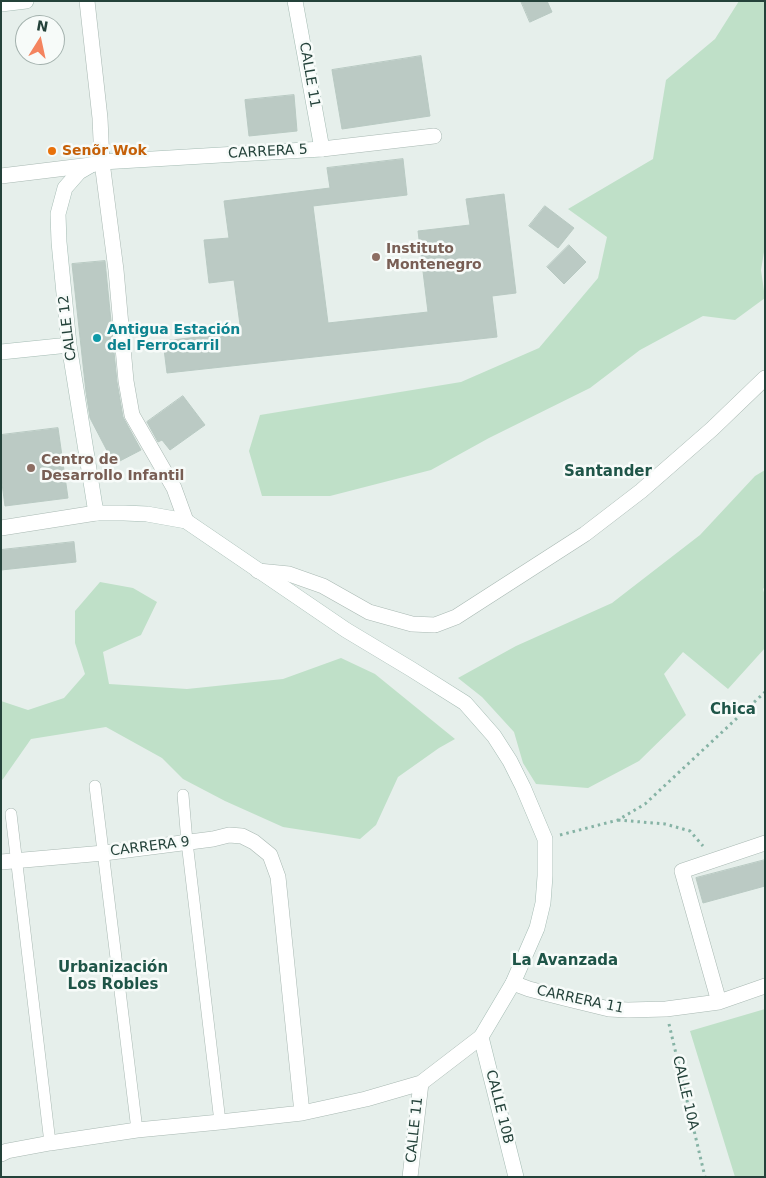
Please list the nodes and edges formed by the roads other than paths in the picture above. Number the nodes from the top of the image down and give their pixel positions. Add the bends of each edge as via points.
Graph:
1 (26, 1) edge
2 (86, 1) edge
3 (295, 1) edge
4 (1, 4) edge
5 (434, 136) dead end
6 (322, 149) junction
7 (97, 163) junction
8 (1, 176) edge
9 (70, 345) junction
10 (1, 352) edge
11 (765, 378) edge
12 (96, 513) junction
13 (186, 521) junction
14 (1, 528) edge
15 (258, 571) junction
16 (95, 786) dead end
17 (183, 795) dead end
18 (11, 814) dead end
19 (187, 842) junction
20 (765, 843) edge
21 (104, 853) junction
22 (9, 862) edge
23 (513, 983) junction
24 (765, 986) edge
25 (719, 1002) junction
26 (481, 1037) junction
27 (421, 1083) junction
28 (302, 1113) junction
29 (220, 1122) junction
30 (137, 1130) junction
31 (50, 1143) junction
32 (1, 1154) edge
33 (410, 1177) edge
34 (516, 1177) edge

1 - 4 street
2 - 7 street via 100,118
3 - 6 street, CALLE 11
5 - 6 street, CARRERA 5
6 - 7 street, CARRERA 5
7 - 8 street, CARRERA 5
7 - 9 street, CALLE 12 via 79,172 65,188 58,214
7 - 13 street via 116,270 132,415 174,488
9 - 10 street
9 - 12 street, CALLE 12
11 - 15 street via 712,429 585,534 456,617 435,625 412,624 369,612 323,586 289,574
12 - 13 street via 147,514
12 - 14 street
13 - 15 street
15 - 23 street via 346,630 465,702 510,761 544,839 545,876 537,928
16 - 21 lane
17 - 19 lane
18 - 22 lane
19 - 21 street, CARRERA 9
19 - 28 street, CARRERA 9 via 242,836 270,856 278,877
19 - 29 lane
20 - 25 street via 682,871
21 - 22 street, CARRERA 9
21 - 30 lane
22 - 31 lane
23 - 25 street, CARRERA 11 via 609,1009 666,1009
23 - 26 street
24 - 25 street, CARRERA 11
26 - 27 street
26 - 34 street, CALLE 10B
27 - 28 street via 366,1100
27 - 33 street, CALLE 11
28 - 29 street
29 - 30 street
30 - 31 street
31 - 32 street

